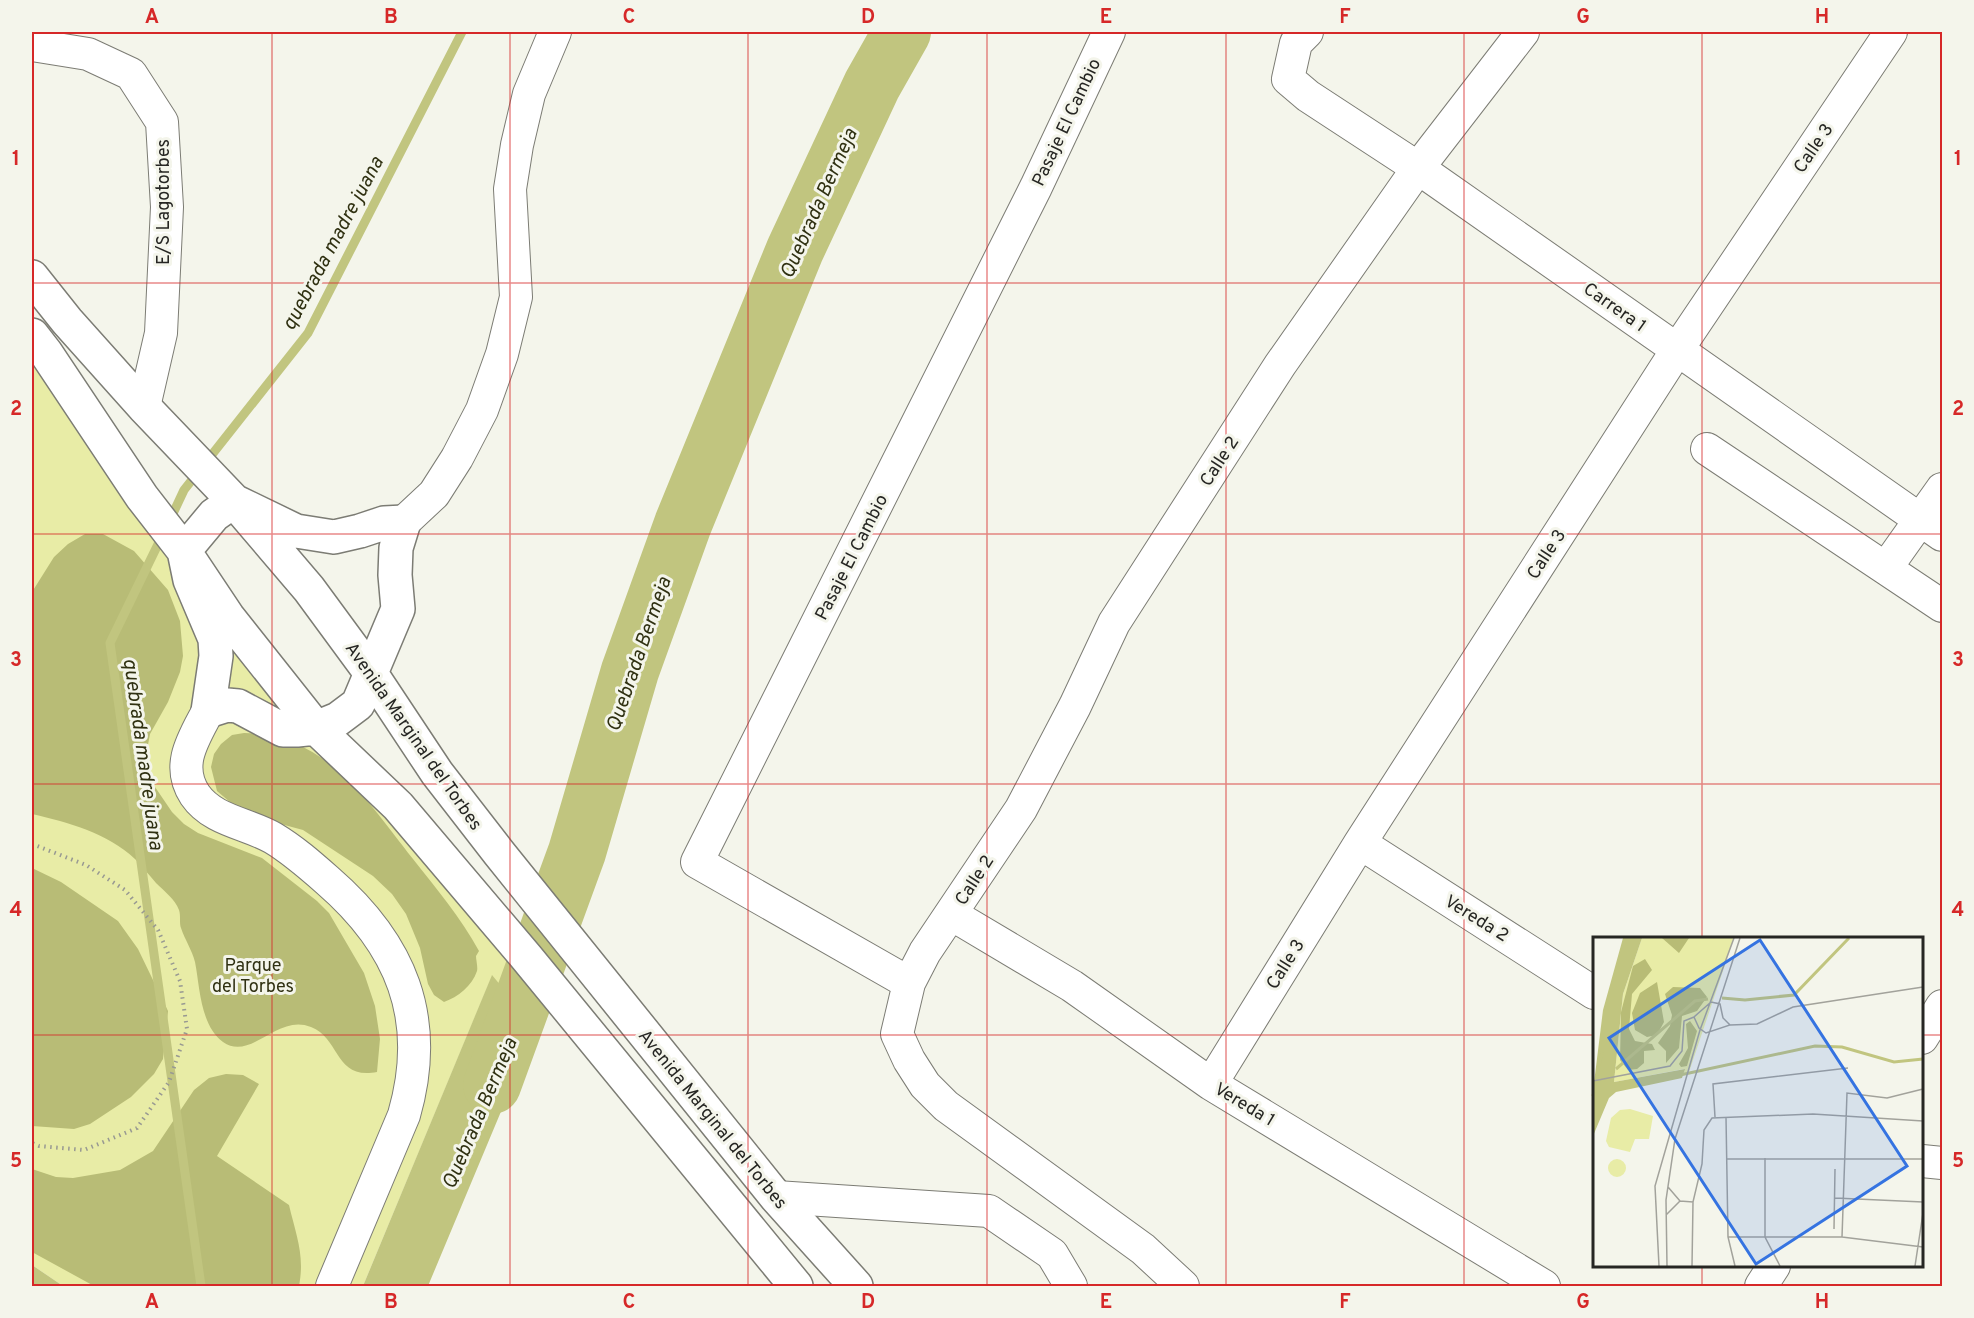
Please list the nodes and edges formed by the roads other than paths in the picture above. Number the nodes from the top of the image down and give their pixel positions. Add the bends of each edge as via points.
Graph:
1 (555, 32) edge
2 (1108, 32) edge
3 (1307, 32) edge
4 (1523, 32) edge
5 (1891, 32) edge
6 (32, 45) edge
7 (1418, 168) junction
8 (32, 277) edge
9 (32, 335) edge
10 (1677, 350) junction
11 (144, 406) junction
12 (1707, 449) dead end
13 (1942, 489) edge
14 (234, 501) junction
15 (404, 522) junction
16 (1932, 527) edge
17 (184, 551) junction
18 (1886, 568) junction
19 (1942, 606) edge
20 (370, 672) junction
21 (208, 711) junction
22 (316, 728) junction
23 (1359, 843) junction
24 (951, 914) junction
25 (909, 983) junction
26 (1593, 992) edge
27 (1942, 1006) edge
28 (1923, 1036) edge
29 (1211, 1084) junction
30 (1923, 1161) edge
31 (1942, 1163) edge
32 (776, 1197) junction
33 (1773, 1267) edge
34 (332, 1287) edge
35 (796, 1287) edge
36 (856, 1287) edge
37 (1071, 1287) edge
38 (1183, 1287) edge
39 (1544, 1287) edge
40 (1761, 1287) edge

1 - 15 street via 529,94 517,145 510,189 516,297 502,354 482,410 457,458 434,494
2 - 25 street, Pasaje El Cambio via 1036,187 697,862
3 - 7 street, Carrera 1 via 1296,43 1288,79
4 - 7 street, Calle 2
5 - 10 street, Calle 3
6 - 11 street, E/S Lagotorbes via 88,54 131,74 162,122 166,207 161,333
7 - 10 street, Carrera 1
7 - 24 street, Calle 2 via 1280,365 1114,623 1021,809
8 - 11 highway, Avenida Marginal del Torbes
9 - 17 highway via 142,497
10 - 16 street, Carrera 1
10 - 23 street, Calle 3
11 - 14 highway, Avenida Marginal del Torbes
12 - 18 street
13 - 16 street
14 - 15 highway via 296,531 333,537 384,523
14 - 17 highway via 214,515
14 - 20 highway, Avenida Marginal del Torbes via 309,589
15 - 20 highway via 396,548 398,609
16 - 18 street
17 - 21 highway via 190,580 215,639
17 - 22 highway via 228,616
18 - 19 street
20 - 22 highway via 358,704 338,719
20 - 32 highway, Avenida Marginal del Torbes via 436,773
21 - 22 highway via 238,706 283,730
21 - 34 street via 188,750 187,774 194,794 214,813 260,831 285,846 349,899 389,952 411,1013 414,1057 404,1115
22 - 35 highway via 398,806 528,958
23 - 26 street, Vereda 2
23 - 29 street, Calle 3
24 - 25 street, Calle 2
24 - 29 street, Vereda 1 via 1072,986
25 - 38 street, Calle 2 via 897,1034 925,1085 946,1106 1143,1249
27 - 28 street
29 - 39 street, Vereda 1
30 - 31 street
32 - 36 highway, Avenida Marginal del Torbes
32 - 37 street via 989,1211 1052,1254
33 - 40 street

